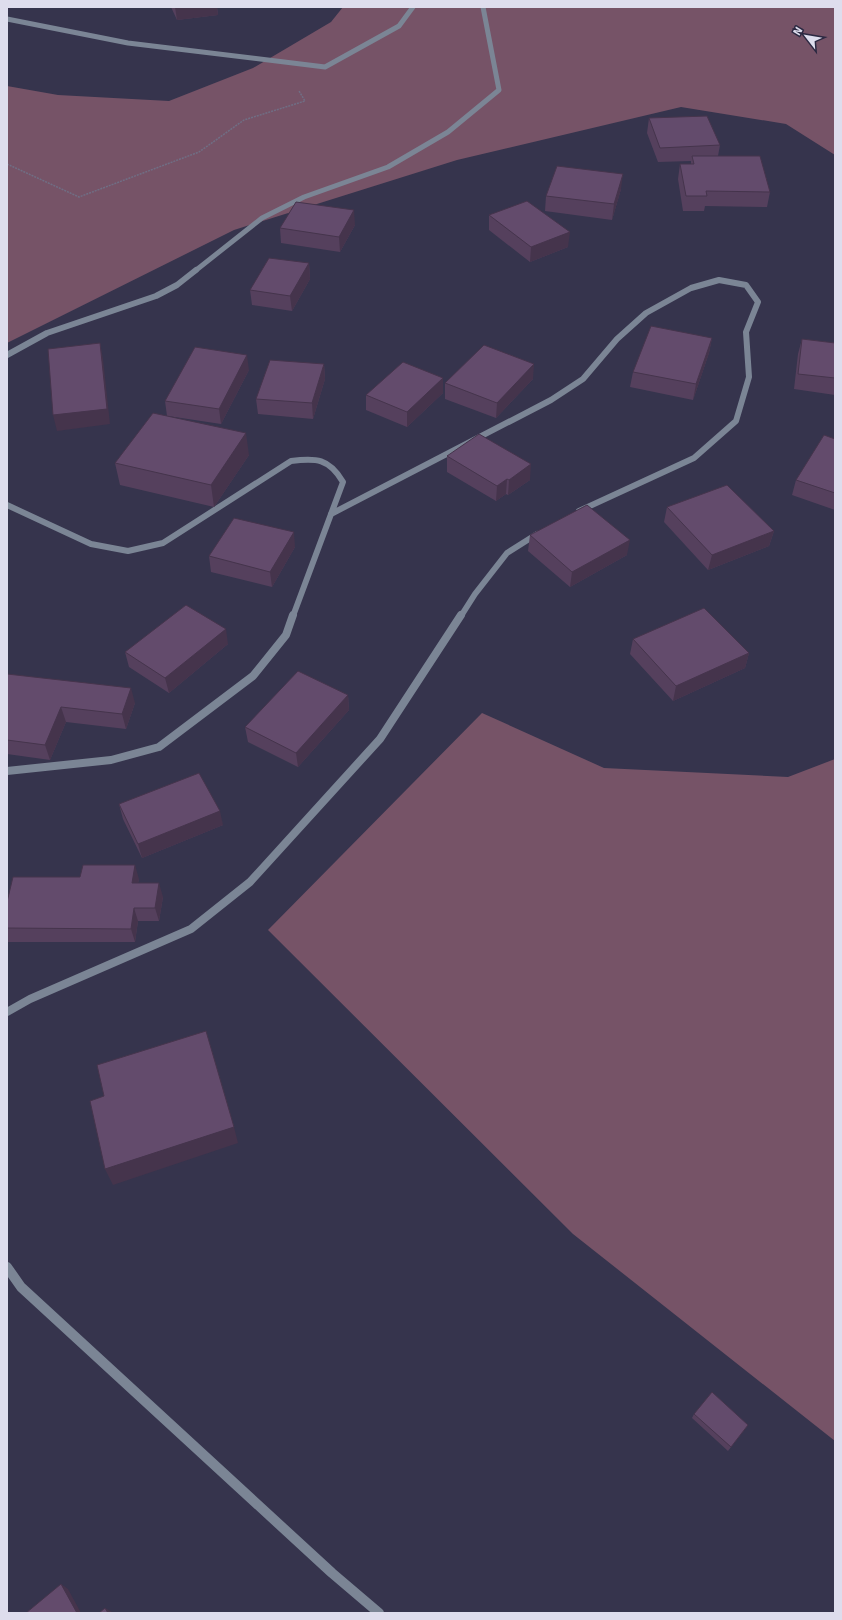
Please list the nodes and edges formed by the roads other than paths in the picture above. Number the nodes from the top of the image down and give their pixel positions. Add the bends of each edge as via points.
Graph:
1 (413, 7) edge
2 (483, 7) edge
3 (7, 19) edge
4 (7, 355) edge
5 (7, 505) edge
6 (331, 514) junction
7 (569, 516) edge
8 (543, 530) edge
9 (7, 771) edge
10 (7, 1012) edge
11 (7, 1267) edge
12 (379, 1613) edge

1 - 3 street via 399,26 326,68 128,43
2 - 4 street via 499,90 448,132 388,167 304,197 262,218 177,285 156,296 46,333
5 - 6 street via 91,544 128,551 163,543 291,461 316,458 336,469 343,482
6 - 7 street via 551,400 582,379 616,339 646,313 691,288 719,280 746,285 758,302 746,332 749,377 736,421 694,458
6 - 9 street via 286,635 253,676 159,747 112,760
8 - 10 street via 507,553 475,594 380,739 250,882 191,929 30,999
11 - 12 street via 21,1286 332,1573

